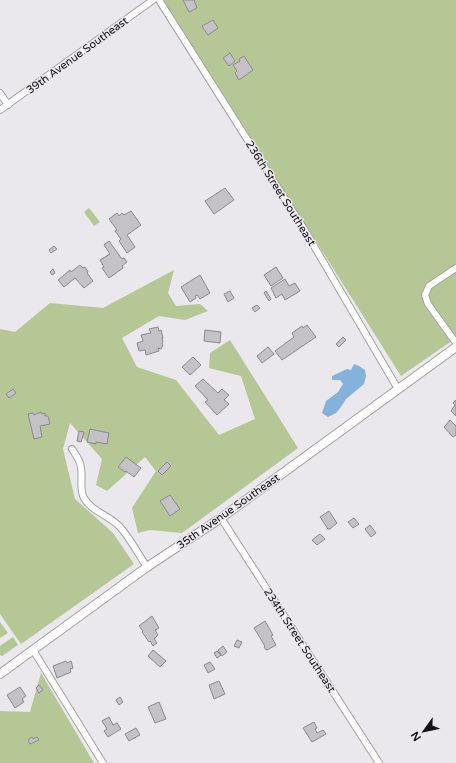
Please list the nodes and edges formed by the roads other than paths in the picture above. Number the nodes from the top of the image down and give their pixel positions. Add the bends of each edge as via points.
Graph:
1 (153, 0) edge
2 (159, 0) edge
3 (0, 93) edge
4 (8, 105) junction
5 (0, 110) edge
6 (456, 268) edge
7 (456, 343) edge
8 (456, 347) edge
9 (398, 389) junction
10 (72, 449) dead end
11 (221, 518) junction
12 (148, 567) junction
13 (33, 650) junction
14 (0, 674) edge
15 (102, 763) edge
16 (379, 763) edge

1 - 4 street, 39th Avenue Southeast
2 - 9 street, 236th Street Southeast via 304,229
3 - 4 street
4 - 5 street, 39th Avenue Southeast
6 - 7 street via 429,286 425,295 428,304
8 - 9 street, 35th Avenue Southeast
9 - 11 street, 35th Avenue Southeast
10 - 12 street via 81,466 83,497 88,504 120,527
11 - 12 street, 35th Avenue Southeast
11 - 16 street, 234th Street Southeast
12 - 13 street, 35th Avenue Southeast
13 - 14 street, 35th Avenue Southeast
13 - 15 street

